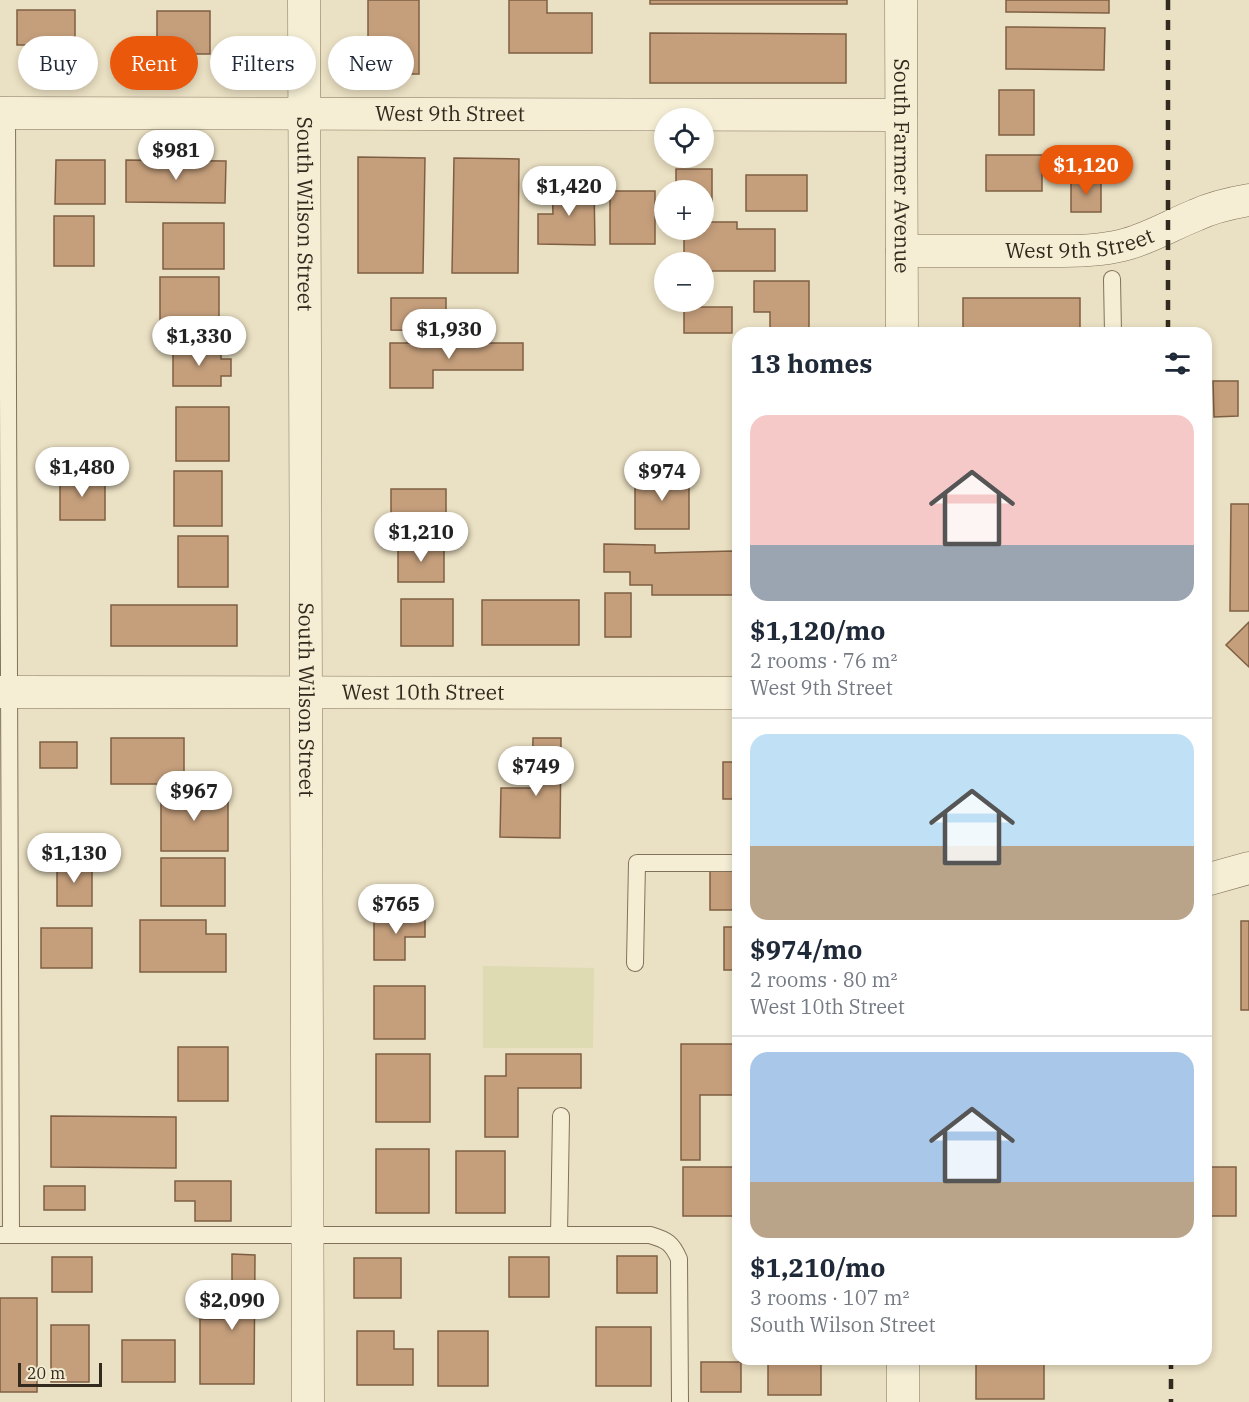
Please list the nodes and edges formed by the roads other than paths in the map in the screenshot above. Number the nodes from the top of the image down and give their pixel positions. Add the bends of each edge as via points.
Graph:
1 (304, 0) edge
2 (901, 0) edge
3 (4, 113) edge
4 (304, 114) junction
5 (901, 115) junction
6 (1249, 200) edge
7 (902, 251) junction
8 (1112, 279) dead end
9 (902, 327) edge
10 (1113, 327) edge
11 (4, 692) edge
12 (305, 693) junction
13 (732, 693) edge
14 (732, 863) edge
15 (1249, 868) edge
16 (1212, 878) edge
17 (635, 963) dead end
18 (561, 1116) dead end
19 (5, 1234) edge
20 (306, 1234) junction
21 (560, 1235) junction
22 (903, 1365) edge
23 (308, 1402) edge
24 (680, 1402) edge
25 (903, 1402) edge

1 - 4 street, South Wilson Street
2 - 5 street, South Farmer Avenue
3 - 4 street, West 9th Street
3 - 11 lane
4 - 5 street, West 9th Street
4 - 12 street, South Wilson Street
5 - 7 street, South Farmer Avenue
6 - 7 street, West 9th Street via 1211,209 1146,237 1107,248
7 - 9 street, South Farmer Avenue
8 - 10 lane
11 - 12 street, West 10th Street
11 - 19 lane
12 - 13 street, West 10th Street
12 - 20 street, South Wilson Street
14 - 17 lane via 637,863
15 - 16 street
18 - 21 lane
19 - 20 lane
20 - 21 lane
20 - 23 street, South Wilson Street
21 - 24 lane via 650,1235 673,1246 680,1273
22 - 25 street

